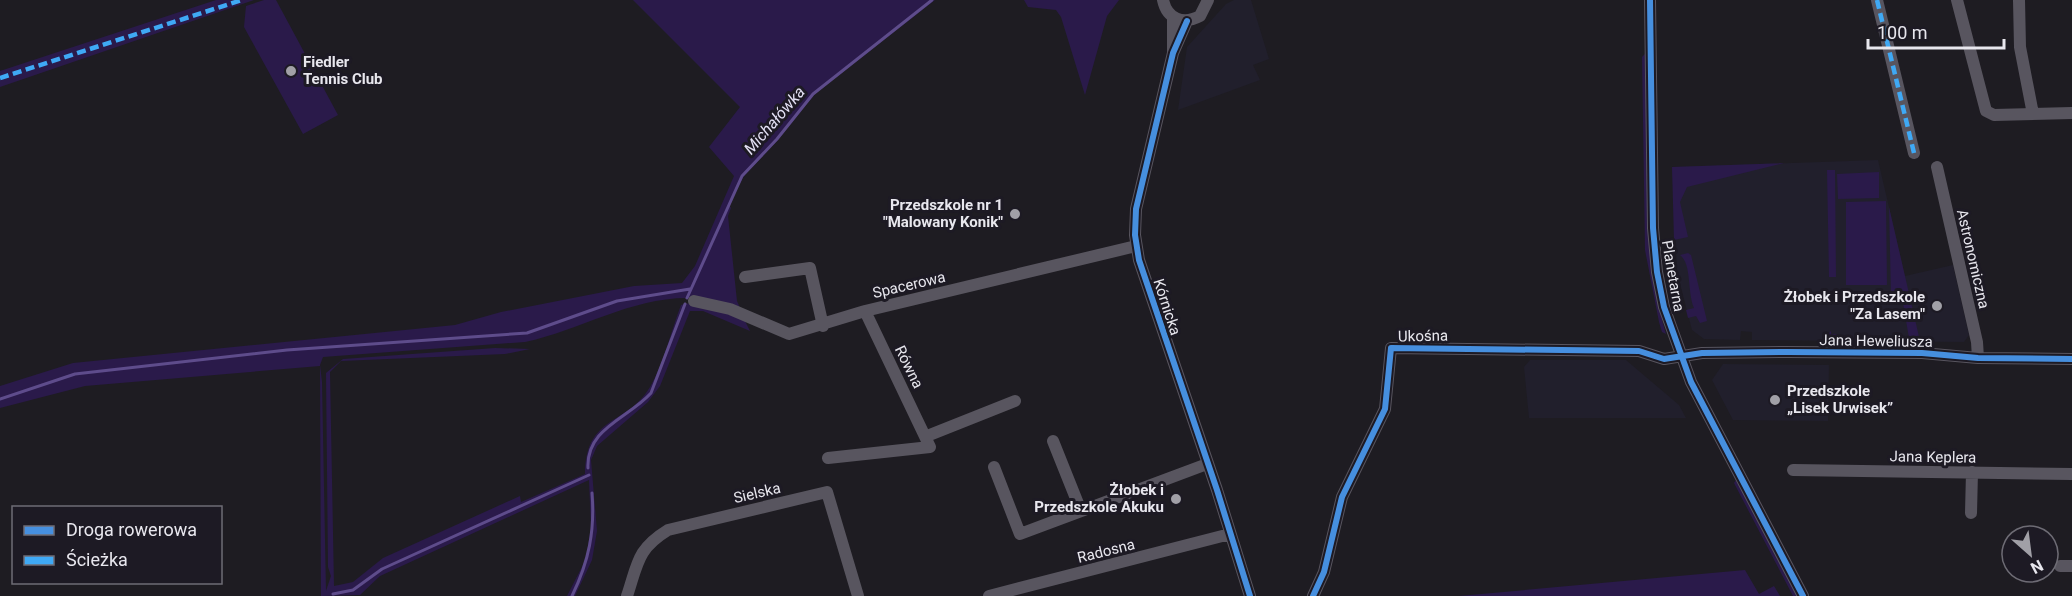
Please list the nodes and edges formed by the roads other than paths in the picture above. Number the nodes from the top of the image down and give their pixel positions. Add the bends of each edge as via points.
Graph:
1 (1163, 0) edge
2 (1208, 0) edge
3 (1650, 0) edge
4 (1877, 0) edge
5 (1957, 0) edge
6 (2019, 0) edge
7 (1173, 17) junction
8 (1187, 21) junction
9 (1173, 53) junction
10 (2072, 113) edge
11 (2033, 114) junction
12 (1914, 153) dead end
13 (1937, 167) dead end
14 (1136, 246) junction
15 (745, 277) dead end
16 (694, 301) dead end
17 (865, 311) junction
18 (824, 326) junction
19 (1680, 356) junction
20 (1978, 358) junction
21 (2072, 359) edge
22 (1015, 401) dead end
23 (927, 436) junction
24 (1053, 441) dead end
25 (828, 458) dead end
26 (1208, 464) junction
27 (994, 467) dead end
28 (1793, 470) dead end
29 (1972, 472) junction
30 (2072, 474) edge
31 (1081, 511) junction
32 (1971, 513) dead end
33 (1230, 534) junction
34 (627, 596) edge
35 (858, 596) edge
36 (989, 596) edge
37 (1250, 596) edge
38 (1312, 596) edge
39 (1803, 596) edge

1 - 7 street
2 - 8 street via 1200,16
3 - 19 street, Planetarna via 1655,256 1664,307
4 - 12 street
5 - 11 street via 1986,111 1994,115
6 - 11 street via 2020,47
7 - 8 street
7 - 9 street, Kórnicka
8 - 9 street, Kórnicka
9 - 14 street, Kórnicka via 1136,210
10 - 11 street
13 - 20 street, Astronomiczna
14 - 17 street, Spacerowa
14 - 26 street, Kórnicka
15 - 18 street via 810,268
16 - 18 street, Spacerowa via 730,309 789,334
17 - 18 street, Spacerowa
17 - 23 street, Równa
19 - 20 street, Jana Heweliusza via 1822,352
19 - 38 street, Ukośna via 1664,359 1639,351 1391,348 1385,409 1342,497 1324,572
19 - 39 street, Planetarna via 1697,396
20 - 21 street, Jana Heweliusza
22 - 23 street
23 - 25 street via 930,447
24 - 31 street
26 - 31 street
26 - 33 street, Kórnicka
27 - 31 street via 1020,534
28 - 29 street, Jana Keplera
29 - 30 street, Jana Keplera
29 - 32 street
33 - 36 street, Radosna
33 - 37 street, Kórnicka
34 - 35 street, Sielska via 642,550 668,530 827,492

